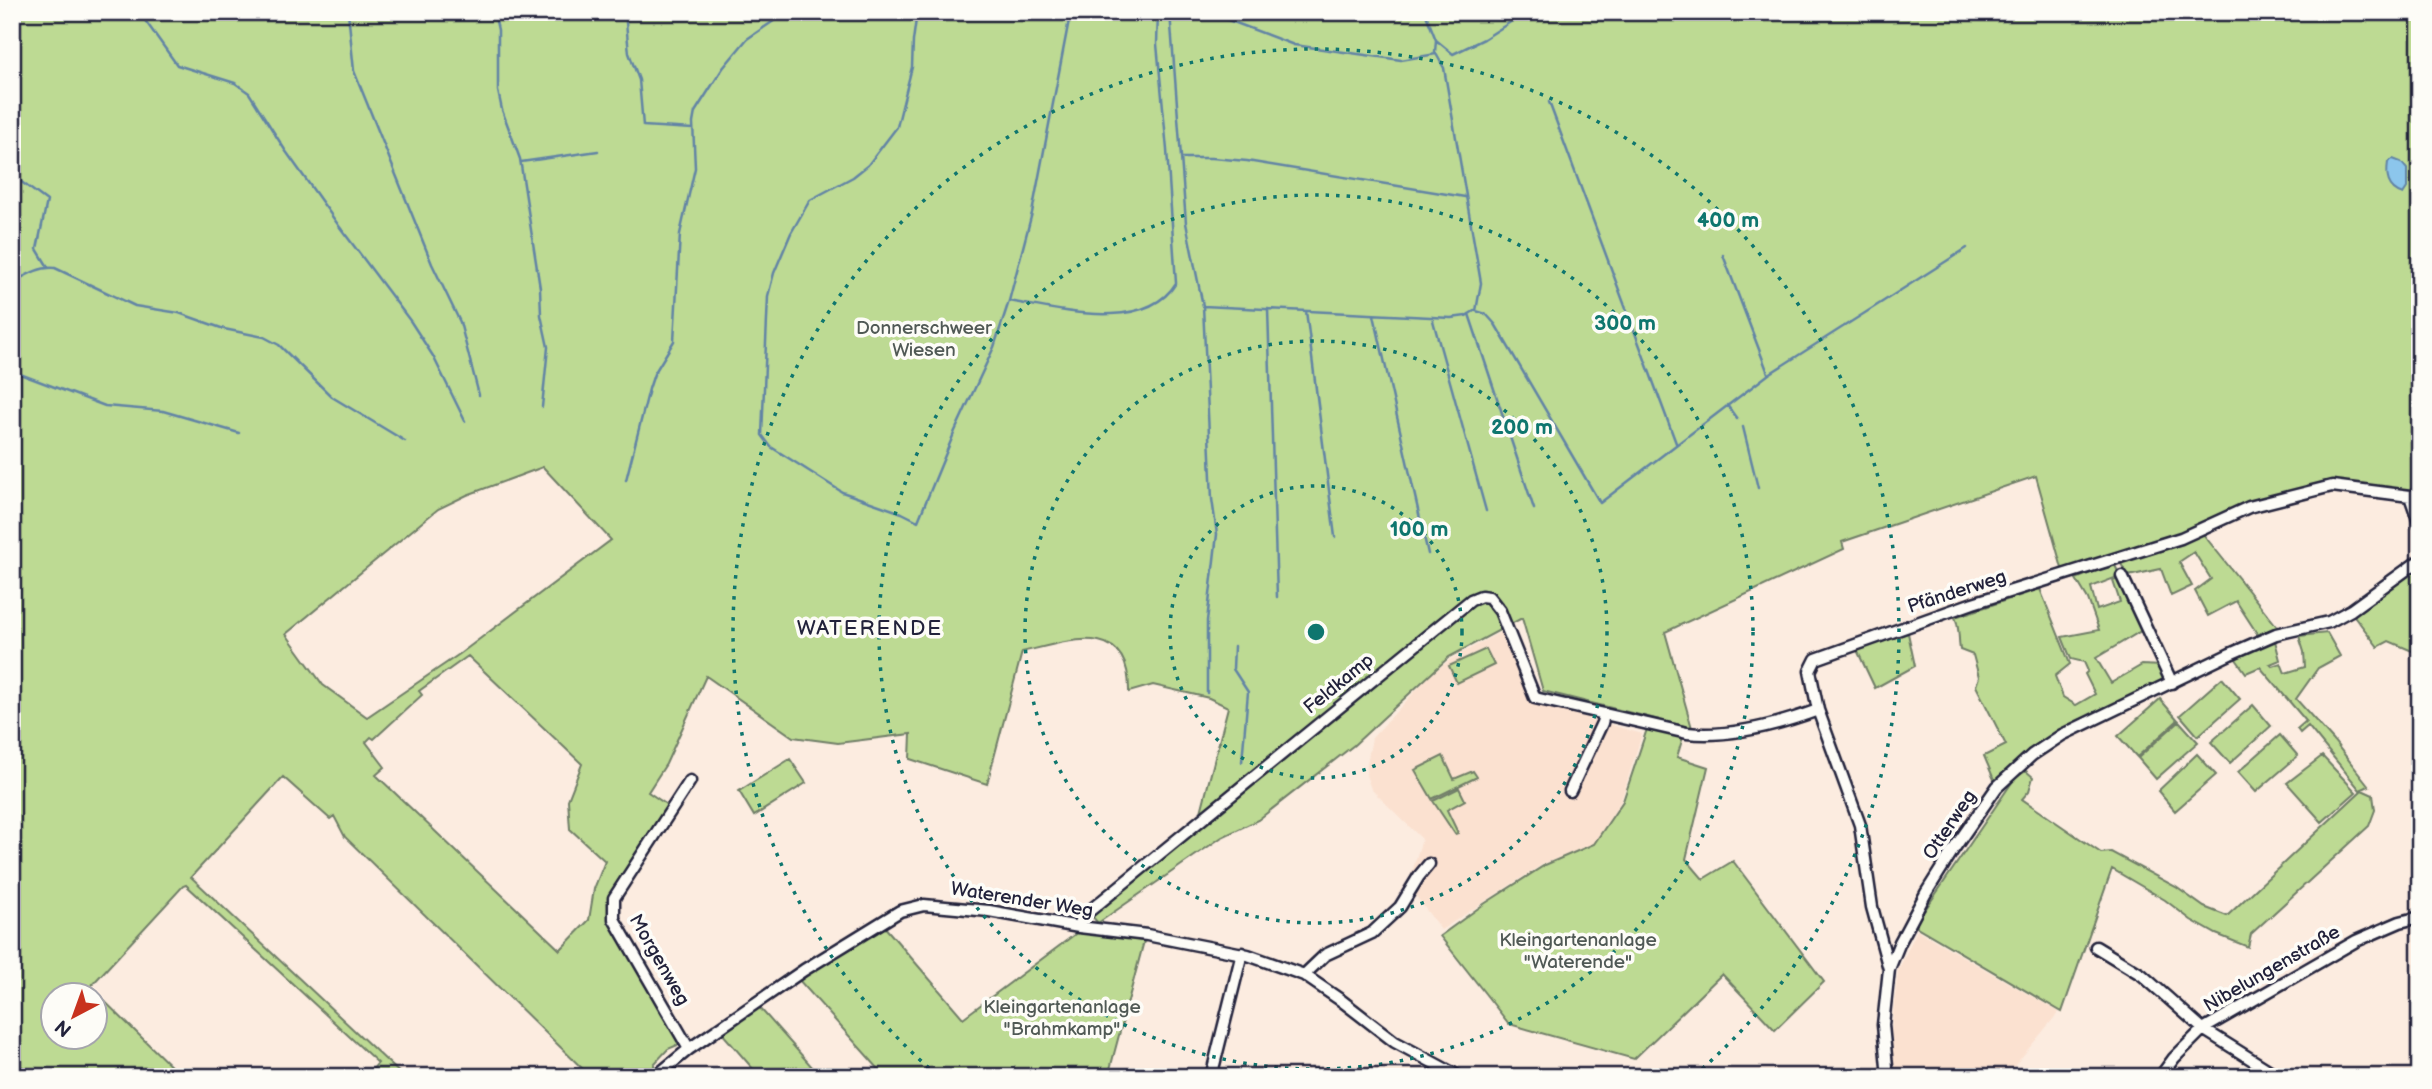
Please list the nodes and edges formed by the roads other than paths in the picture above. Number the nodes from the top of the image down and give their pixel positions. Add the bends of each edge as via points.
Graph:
1 (2415, 495) edge
2 (2420, 525) edge
3 (2420, 560) edge
4 (2122, 576) dead end
5 (2172, 682) junction
6 (1818, 710) junction
7 (1604, 715) junction
8 (690, 781) dead end
9 (1570, 791) dead end
10 (1429, 864) dead end
11 (2420, 917) edge
12 (1079, 927) junction
13 (2096, 947) dead end
14 (1242, 953) junction
15 (1889, 969) junction
16 (1304, 975) junction
17 (2203, 1029) junction
18 (689, 1049) junction
19 (2270, 1071) dead end
20 (12, 1075) edge
21 (18, 1077) edge
22 (655, 1077) edge
23 (1211, 1077) edge
24 (1460, 1077) edge
25 (1888, 1077) edge
26 (2160, 1077) edge

1 - 2 street
1 - 6 street, Pfänderweg via 2332,486 2249,507 2181,538 1973,603 1816,659 1810,671
3 - 5 street, Otterweg via 2329,622 2276,634
4 - 5 street
5 - 15 street, Otterweg via 2062,735 1997,787 1926,893
6 - 7 street, Feldkamp via 1707,736
6 - 15 street, Pfänderweg via 1860,825 1872,907
7 - 9 street
7 - 12 street, Feldkamp via 1535,698 1494,602 1481,596 1471,600 1082,917
8 - 18 street, Morgenweg via 614,898 614,919
10 - 16 street via 1400,907 1372,933 1325,955
11 - 17 street, Nibelungenstraße via 2356,941
12 - 14 street, Waterender Weg
12 - 18 street, Waterender Weg via 941,905 900,911
13 - 17 street via 2142,975
14 - 16 street, Waterender Weg
14 - 23 street
15 - 25 street, Otterweg via 1883,1025
16 - 24 street, Waterender Weg via 1395,1042
17 - 19 street
17 - 26 street, Nibelungenstraße
18 - 22 street, Waterender Weg
20 - 21 highway

